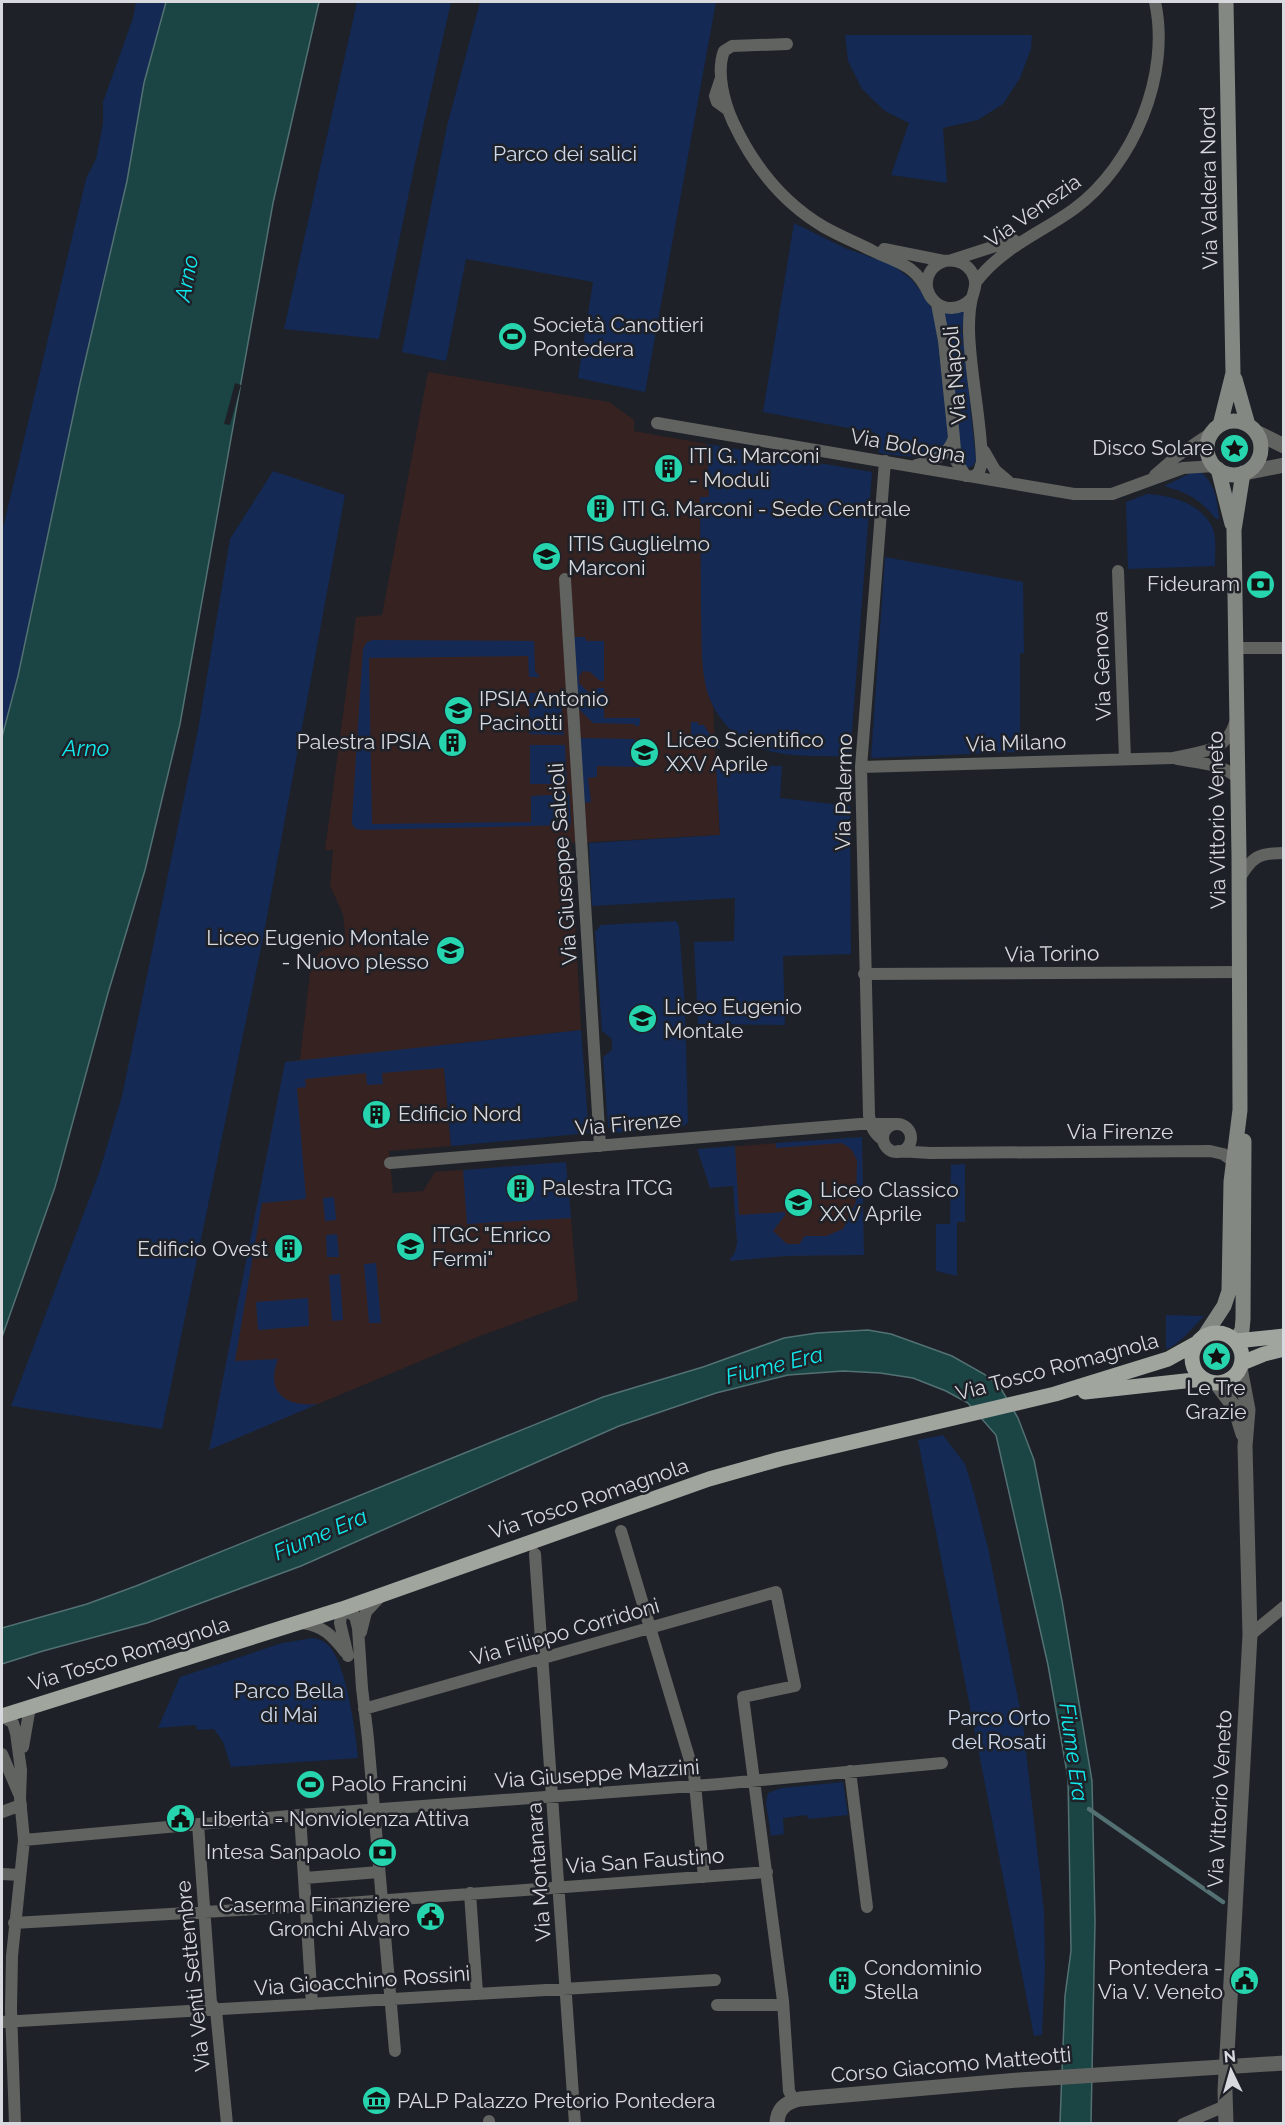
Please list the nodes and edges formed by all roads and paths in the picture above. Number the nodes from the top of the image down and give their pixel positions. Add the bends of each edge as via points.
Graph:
1 (1155, 2) edge
2 (1226, 2) edge
3 (787, 44) dead end
4 (1043, 229) junction
5 (856, 242) junction
6 (948, 261) junction
7 (976, 282) junction
8 (929, 294) junction
9 (971, 299) junction
10 (937, 304) junction
11 (1233, 373) junction
12 (657, 423) dead end
13 (1217, 428) junction
14 (954, 429) junction
15 (1252, 429) junction
16 (1284, 446) edge
17 (982, 447) junction
18 (885, 462) junction
19 (1284, 465) edge
20 (910, 466) junction
21 (1216, 468) junction
22 (1244, 473) junction
23 (970, 476) junction
24 (1150, 480) junction
25 (1012, 483) junction
26 (1234, 530) junction
27 (1118, 571) dead end
28 (565, 579) dead end
29 (1236, 648) junction
30 (1284, 648) edge
31 (1236, 719) junction
32 (1173, 758) junction
33 (1125, 759) junction
34 (861, 767) junction
35 (1237, 778) junction
36 (1284, 853) edge
37 (1239, 879) junction
38 (1239, 972) junction
39 (864, 974) junction
40 (1240, 1110) junction
41 (870, 1123) junction
42 (897, 1124) junction
43 (883, 1140) junction
44 (600, 1146) junction
45 (897, 1151) junction
46 (1233, 1161) junction
47 (390, 1163) dead end
48 (1284, 1336) edge
49 (1200, 1340) junction
50 (1236, 1341) junction
51 (1284, 1349) edge
52 (1241, 1365) junction
53 (1209, 1381) junction
54 (1055, 1394) junction
55 (1245, 1446) junction
56 (621, 1531) dead end
57 (535, 1554) dead end
58 (383, 1594) junction
59 (1284, 1607) edge
60 (342, 1609) junction
61 (298, 1623) junction
62 (651, 1628) junction
63 (1250, 1635) junction
64 (359, 1642) junction
65 (348, 1656) junction
66 (543, 1658) junction
67 (362, 1688) junction
68 (30, 1707) junction
69 (364, 1709) junction
70 (2, 1716) edge
71 (2, 1753) edge
72 (942, 1763) dead end
73 (21, 1770) junction
74 (850, 1771) junction
75 (755, 1781) junction
76 (696, 1786) junction
77 (552, 1797) junction
78 (21, 1802) junction
79 (374, 1810) junction
80 (2, 1812) edge
81 (300, 1815) junction
82 (198, 1824) junction
83 (24, 1840) junction
84 (379, 1872) junction
85 (767, 1872) junction
86 (2, 1874) edge
87 (20, 1875) junction
88 (704, 1877) junction
89 (305, 1878) junction
90 (560, 1886) junction
91 (470, 1893) junction
92 (382, 1900) junction
93 (307, 1906) junction
94 (867, 1907) dead end
95 (204, 1912) junction
96 (14, 1923) junction
97 (715, 1980) dead end
98 (566, 1988) junction
99 (477, 1993) junction
100 (390, 1999) junction
101 (312, 2004) junction
102 (717, 2005) dead end
103 (783, 2005) junction
104 (216, 2010) junction
105 (6, 2022) edge
106 (394, 2051) dead end
107 (1284, 2063) edge
108 (1228, 2066) junction
109 (794, 2100) junction
110 (1225, 2106) junction
111 (575, 2120) edge
112 (777, 2122) edge
113 (15, 2124) edge
114 (227, 2124) edge
115 (1184, 2124) edge
116 (1226, 2124) edge

1 - 4 street, Via Venezia via 1155,72 1131,143 1102,184 1076,208
2 - 11 main road, Via Valdera Nord
3 - 5 street, Via Venezia via 727,47 721,58 721,77 728,110 744,145 764,175 788,200 823,226
4 - 6 street
4 - 7 street, Via Venezia via 1005,253
5 - 6 street, Via Venezia
5 - 8 street, Via Venezia via 914,271
6 - 7 street, Via Venezia via 965,264
6 - 8 street via 931,272
7 - 9 street, Via Venezia
8 - 10 street, Via Venezia
9 - 10 street via 953,309
9 - 17 street, Via Napoli via 969,330
10 - 14 street, Via Napoli
11 - 13 main road, Via Valdera Nord
11 - 15 main road, Via Valdera Nord
12 - 18 street, Via Bologna
13 - 15 main road via 1232,421
13 - 21 main road, Via Valdera Nord via 1209,438 1208,448
13 - 24 street, Via Bologna
14 - 20 street, Via Napoli via 952,444 944,455
14 - 23 street, Via Napoli via 955,458 959,468
15 - 16 street
15 - 22 main road, Via Valdera Nord via 1261,442 1261,453 1254,467
17 - 23 street, Via Napoli via 979,472
17 - 25 street, Via Napoli via 995,470
18 - 20 street, Via Bologna
18 - 34 street, Via Palermo
19 - 22 street
20 - 23 street, Via Bologna
21 - 22 main road via 1231,474
21 - 24 street, Via Bologna via 1187,467
21 - 26 main road, Via Vittorio Veneto
22 - 26 main road, Via Vittorio Veneto
23 - 25 street, Via Bologna
24 - 25 street, Via Bologna via 1122,492 1096,495
26 - 29 main road, Via Vittorio Veneto
27 - 33 street, Via Genova
28 - 44 street, Via Giuseppe Salcioli
29 - 30 street
29 - 31 main road, Via Vittorio Veneto
31 - 32 street, Via Milano via 1230,736 1220,746
31 - 35 main road, Via Vittorio Veneto
32 - 33 street, Via Milano
32 - 35 street, Via Milano via 1220,767
33 - 34 street, Via Milano
34 - 39 street, Via Palermo
35 - 37 main road, Via Vittorio Veneto
36 - 37 street via 1255,857
37 - 38 main road, Via Vittorio Veneto
38 - 39 street, Via Torino
38 - 40 main road, Via Vittorio Veneto
39 - 41 street, Via Palermo
40 - 46 main road, Via Vittorio Veneto
40 - 50 main road, Via Vittorio Veneto via 1244,1144 1244,1277 1242,1328
41 - 42 street, Via Firenze
41 - 43 street
41 - 44 street, Via Firenze
42 - 43 street via 885,1131
42 - 45 street via 908,1129 911,1137 906,1149
43 - 45 street
44 - 47 street, Via Firenze
45 - 46 street, Via Firenze via 1210,1151
46 - 49 main road, Via Vittorio Veneto via 1229,1291 1221,1311
48 - 50 main road
49 - 50 main road via 1222,1333
49 - 53 main road via 1191,1360 1195,1371
49 - 54 main road, Via Tosco Romagnola via 1168,1359
50 - 52 main road via 1242,1351
51 - 52 main road
52 - 53 main road via 1229,1380
52 - 55 street, Via Vittorio Veneto via 1248,1410
53 - 54 main road, Via Tosco Romagnola
53 - 55 street, Via Vittorio Veneto via 1235,1408
54 - 58 main road, Via Tosco Romagnola via 780,1459 700,1482
55 - 63 street, Via Vittorio Veneto
56 - 62 street
57 - 66 street, Via Montanara
58 - 60 main road, Via Tosco Romagnola
58 - 64 street via 366,1612
59 - 63 street
60 - 61 main road, Via Tosco Romagnola
60 - 64 street via 355,1616
60 - 65 street via 340,1623
61 - 65 street via 325,1630
61 - 68 main road, Via Tosco Romagnola
62 - 66 street, Via Filippo Corridoni
62 - 75 street, Via Filippo Corridoni via 776,1592 795,1686 743,1697
62 - 76 street
63 - 108 street, Via Vittorio Veneto
64 - 67 street
65 - 67 street
66 - 69 street, Via Filippo Corridoni
66 - 77 street, Via Montanara
67 - 69 street
68 - 70 main road, Via Tosco Romagnola
68 - 73 street
69 - 79 street
70 - 73 street via 16,1730
71 - 78 street
72 - 74 street, Via Giuseppe Mazzini
73 - 78 street
74 - 75 street, Via Giuseppe Mazzini
74 - 94 street
75 - 76 street, Via Giuseppe Mazzini
75 - 85 street
76 - 77 street, Via Giuseppe Mazzini
76 - 88 street
77 - 79 street, Via Giuseppe Mazzini
77 - 90 street, Via Montanara
78 - 80 street
78 - 83 street
79 - 81 street, Via Giuseppe Mazzini
79 - 84 street
81 - 82 street, Via Giuseppe Mazzini
81 - 89 street
82 - 83 street, Via Giuseppe Mazzini
82 - 95 street, Via Venti Settembre
83 - 87 street
84 - 89 street
84 - 92 street
85 - 88 street, Via San Faustino
85 - 103 street
86 - 87 street
87 - 96 street
88 - 90 street, Via San Faustino
89 - 93 street
90 - 91 street, Via San Faustino
90 - 98 street, Via Montanara
91 - 92 street, Via San Faustino
91 - 99 street
92 - 93 street, Via San Faustino
92 - 100 street
93 - 95 street
93 - 101 street
95 - 96 street
95 - 104 street, Via Venti Settembre via 211,2003
96 - 105 street
97 - 98 street, Via Gioacchino Rossini
98 - 99 street, Via Gioacchino Rossini
98 - 111 street, Via Montanara
99 - 100 street, Via Gioacchino Rossini
100 - 101 street, Via Gioacchino Rossini
100 - 106 street
101 - 104 street, Via Gioacchino Rossini
102 - 103 street
103 - 109 street via 789,2091
104 - 105 street, Via Gioacchino Rossini
104 - 114 street, Via Venti Settembre
105 - 113 street
107 - 108 street
108 - 109 street, Corso Giacomo Matteotti
108 - 110 street, Via Vittorio Veneto
109 - 112 street via 782,2107
110 - 115 street
110 - 116 street, Via Vittorio Veneto

